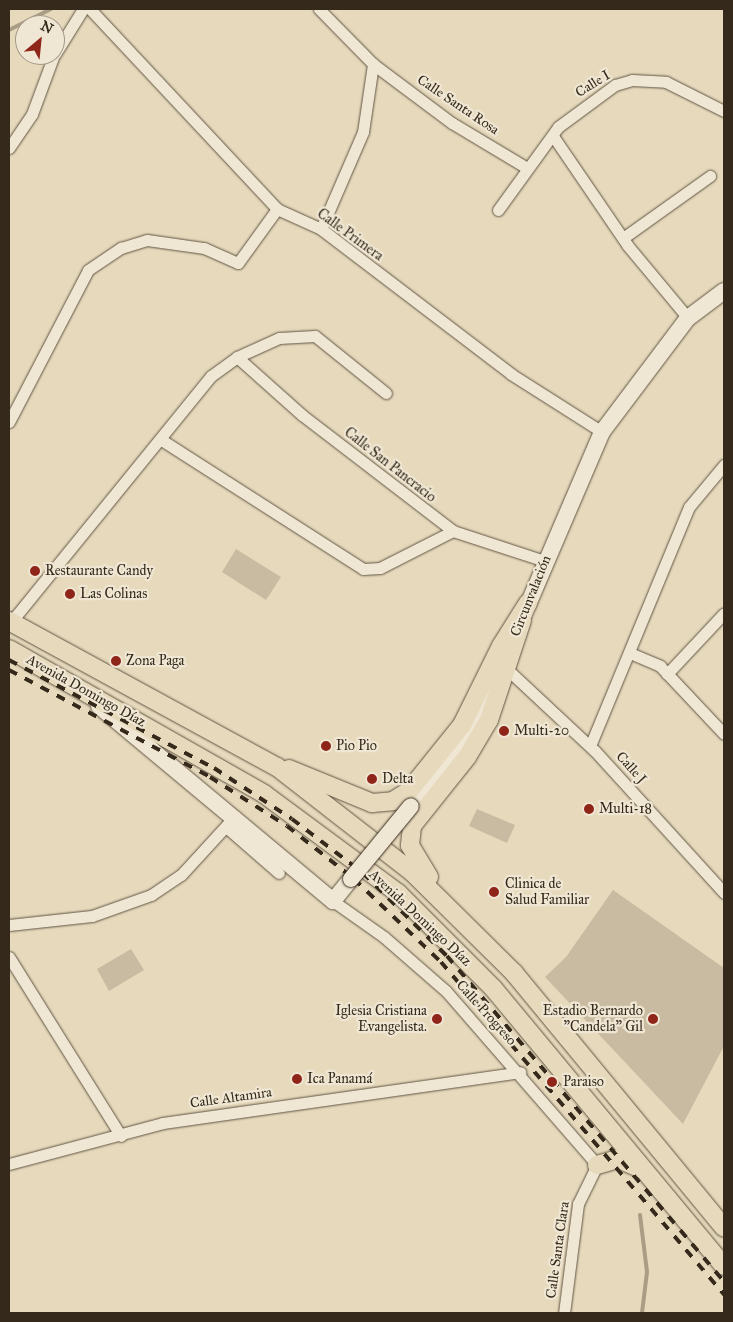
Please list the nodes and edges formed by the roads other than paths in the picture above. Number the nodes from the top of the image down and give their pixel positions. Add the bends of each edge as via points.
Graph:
1 (83, 9) edge
2 (90, 9) edge
3 (319, 9) edge
4 (65, 38) edge
5 (373, 64) junction
6 (51, 65) edge
7 (724, 111) edge
8 (553, 136) junction
9 (9, 148) edge
10 (527, 168) junction
11 (710, 176) dead end
12 (277, 209) junction
13 (498, 210) dead end
14 (321, 229) junction
15 (623, 238) junction
16 (724, 291) edge
17 (688, 318) junction
18 (237, 357) junction
19 (386, 393) dead end
20 (9, 422) edge
21 (602, 432) junction
22 (160, 439) junction
23 (724, 464) edge
24 (453, 531) junction
25 (545, 561) junction
26 (526, 609) junction
27 (724, 613) edge
28 (10, 621) edge
29 (9, 649) edge
30 (630, 652) junction
31 (508, 670) junction
32 (667, 674) junction
33 (68, 682) junction
34 (724, 734) edge
35 (590, 746) junction
36 (277, 767) junction
37 (230, 821) junction
38 (279, 873) dead end
39 (724, 893) edge
40 (333, 901) junction
41 (466, 924) junction
42 (9, 925) edge
43 (9, 956) edge
44 (520, 1072) junction
45 (121, 1136) junction
46 (9, 1164) edge
47 (597, 1165) junction
48 (649, 1176) junction
49 (724, 1228) edge
50 (724, 1266) edge
51 (564, 1313) edge

1 - 4 street
2 - 12 street, Calle Primera
3 - 5 street, Calle Santa Rosa
5 - 10 street, Calle Santa Rosa via 452,123
5 - 14 street via 362,132
6 - 9 street via 32,114
7 - 8 street, Calle I via 666,82 632,80 586,104
8 - 10 street, Calle I
8 - 15 street
10 - 13 street, Calle I
11 - 15 street
12 - 14 street, Calle Primera
12 - 20 street via 238,264 204,248 147,240 121,248 88,270
14 - 21 street, Calle Primera via 511,374
15 - 17 street
16 - 17 main road, Circunvalación
17 - 21 main road, Circunvalación
18 - 19 street via 279,338 315,336
18 - 22 street via 211,376
18 - 24 street, Calle San Pancracio via 316,427
21 - 25 main road, Circunvalación
22 - 24 street via 363,569 380,568
22 - 28 street via 80,531
23 - 30 street via 689,507
24 - 25 street, Calle San Pancracio
25 - 26 main road, Circunvalación
26 - 31 main road
26 - 36 main road via 456,735 402,796 383,803 362,801 295,770
26 - 40 main road, Circunvalación, bridge via 468,736
27 - 32 street
28 - 36 main road, Avenida Domingo Díaz
29 - 33 main road, Avenida Domingo Díaz
30 - 32 street
30 - 35 street
31 - 35 street, Calle J
31 - 41 main road via 478,740 421,812 409,837 418,864 451,897
32 - 34 street
33 - 37 main road
33 - 48 main road, Avenida Domingo Díaz via 264,794 398,893 493,988
35 - 39 street, Calle J
36 - 41 main road, Avenida Domingo Díaz via 351,821
37 - 38 street
37 - 40 main road
37 - 42 street via 181,875 151,895 92,916
40 - 44 street, Calle Progreso via 416,962
41 - 49 main road, Avenida Domingo Díaz via 514,973
43 - 45 street
44 - 45 street, Calle Altamira via 211,1115
44 - 47 street, Calle Progreso
45 - 46 street, Calle Altamira
47 - 48 main road via 618,1160 636,1164
47 - 51 street, Calle Santa Clara via 578,1204
48 - 50 main road, Avenida Domingo Díaz

